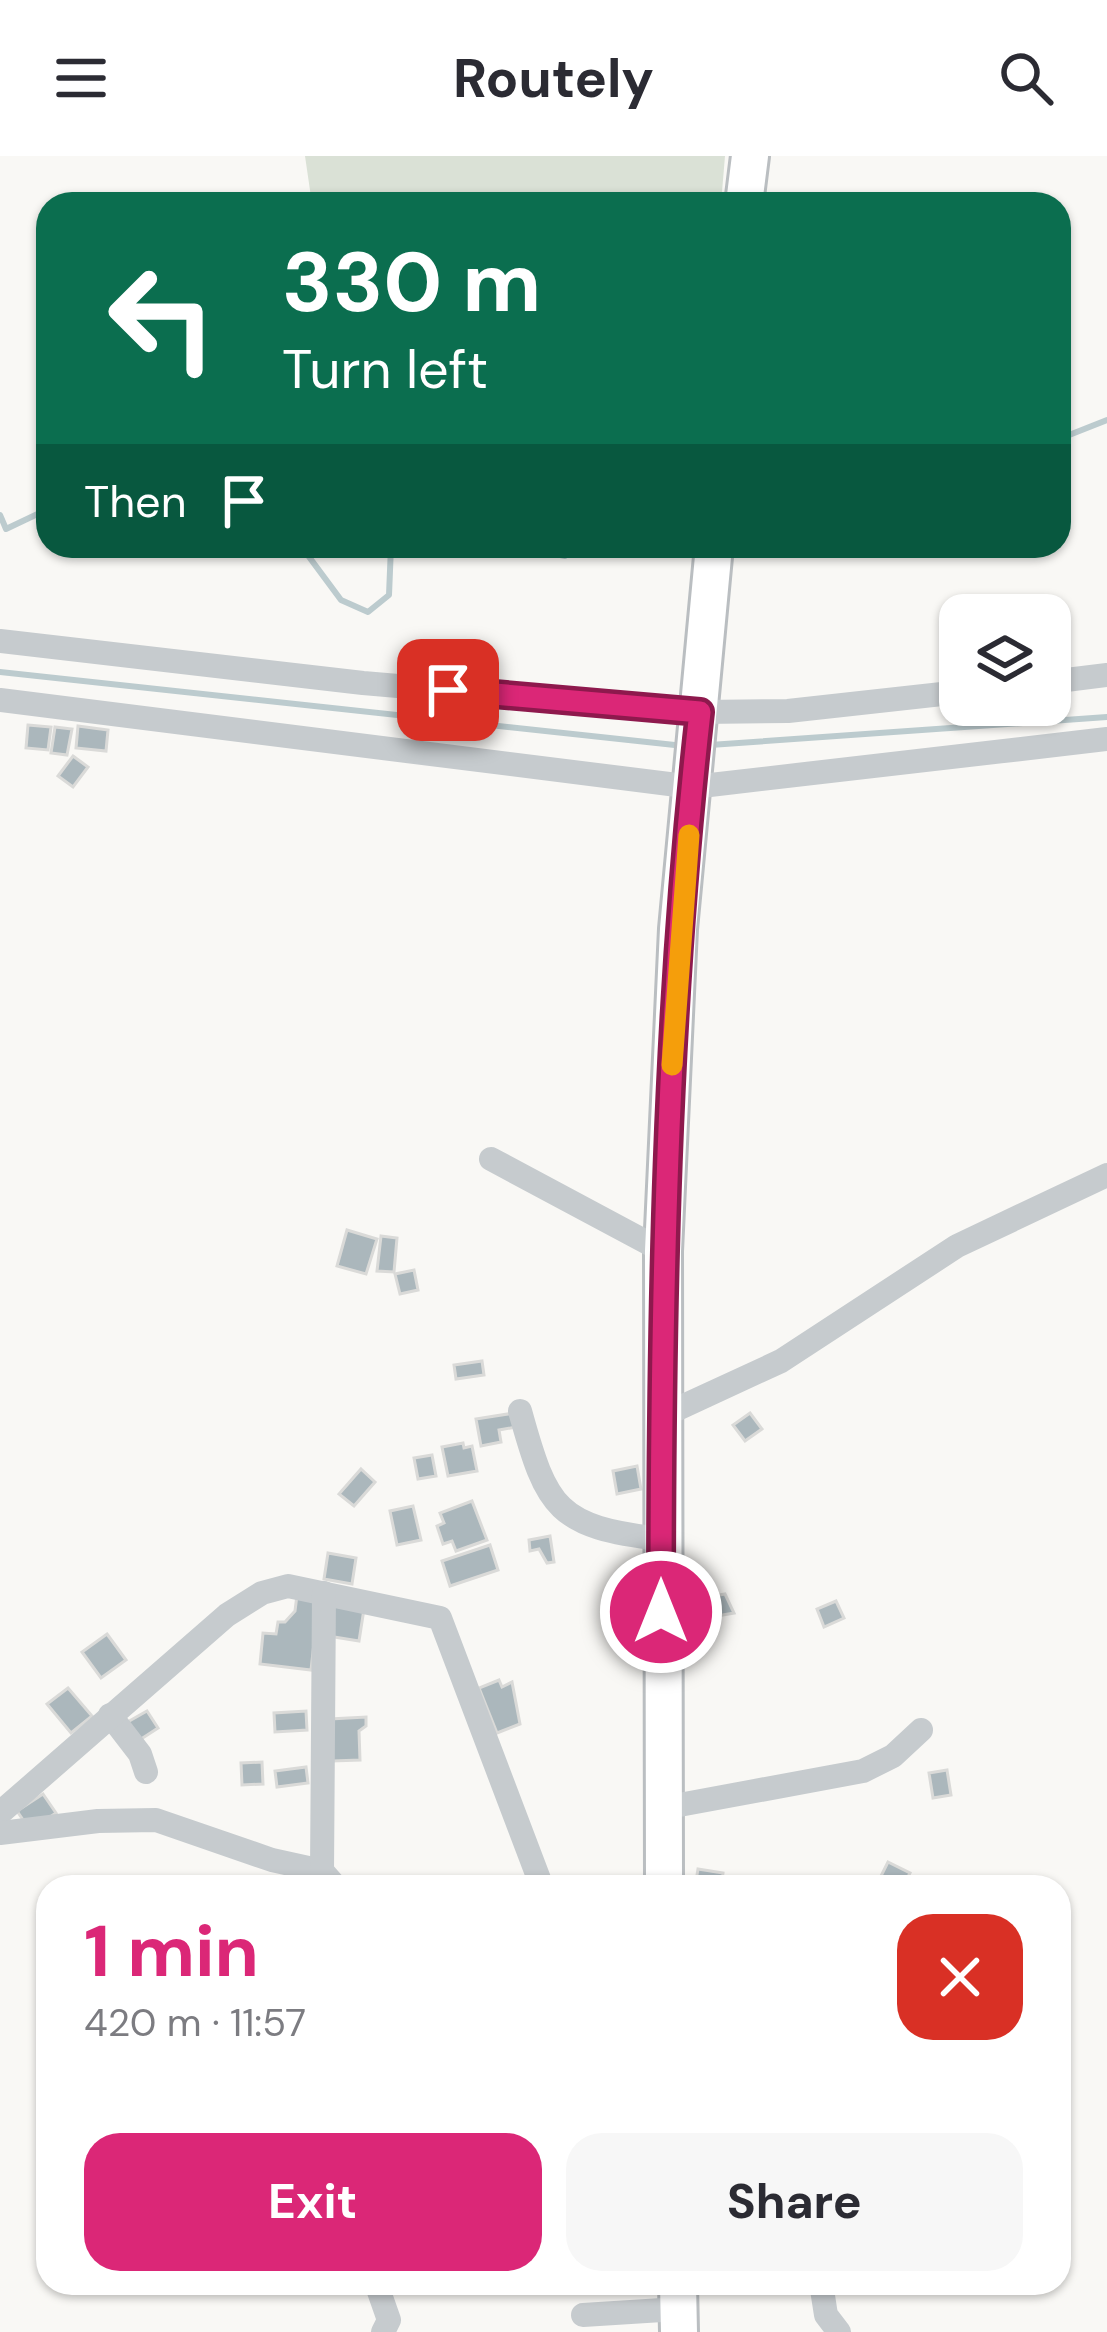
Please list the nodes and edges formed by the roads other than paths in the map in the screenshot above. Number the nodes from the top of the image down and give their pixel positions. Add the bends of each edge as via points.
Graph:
1 (750, 156) edge
2 (746, 192) edge
3 (713, 558) edge
4 (0, 640) edge
5 (1107, 675) edge
6 (1071, 679) edge
7 (939, 694) edge
8 (0, 700) edge
9 (700, 715) junction
10 (1107, 740) edge
11 (694, 781) junction
12 (491, 1159) dead end
13 (1107, 1175) edge
14 (663, 1251) junction
15 (520, 1411) dead end
16 (662, 1416) junction
17 (662, 1539) junction
18 (324, 1593) junction
19 (110, 1715) junction
20 (921, 1730) dead end
21 (146, 1772) dead end
22 (663, 1808) junction
23 (0, 1813) edge
24 (0, 1833) edge
25 (317, 1875) edge
26 (329, 1875) edge
27 (537, 1875) edge
28 (664, 1875) edge
29 (380, 2295) edge
30 (823, 2295) edge
31 (678, 2308) edge
32 (583, 2315) dead end
33 (383, 2332) edge
34 (839, 2332) edge

1 - 2 highway
3 - 9 highway
4 - 9 street
5 - 6 street
7 - 9 street
8 - 11 street
9 - 11 highway
10 - 11 street
11 - 14 highway
12 - 14 street
13 - 16 street via 957,1246 781,1361
14 - 16 highway
15 - 17 street via 550,1497 604,1532
16 - 17 highway
17 - 22 highway
18 - 19 street via 288,1586 262,1593
18 - 26 street
18 - 27 street via 440,1618
19 - 21 street
19 - 23 street
20 - 22 street via 893,1756 852,1774
22 - 28 highway
24 - 25 street via 156,1820
29 - 33 street via 389,2320
30 - 34 street
31 - 32 street

